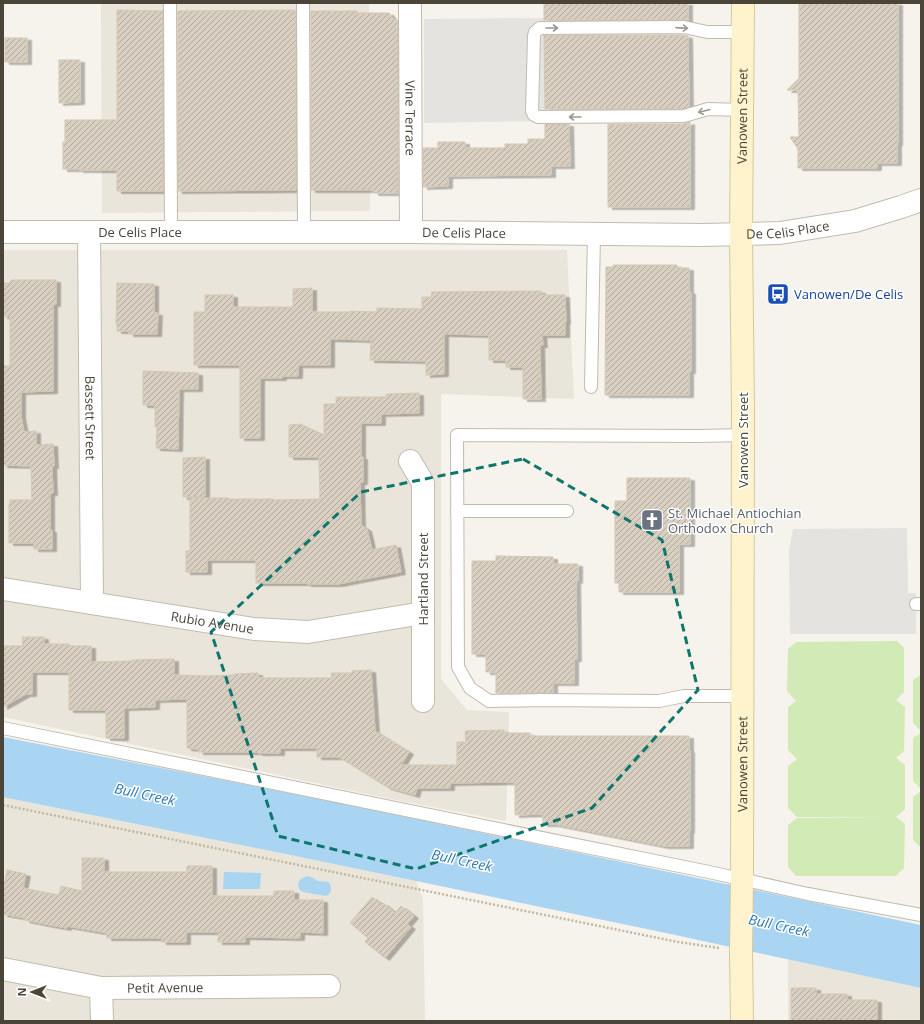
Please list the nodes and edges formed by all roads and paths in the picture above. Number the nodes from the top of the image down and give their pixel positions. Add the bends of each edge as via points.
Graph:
1 (170, 3) edge
2 (303, 3) edge
3 (410, 3) edge
4 (743, 3) edge
5 (743, 32) junction
6 (742, 110) junction
7 (921, 200) edge
8 (3, 232) edge
9 (90, 232) junction
10 (170, 232) junction
11 (304, 232) junction
12 (410, 232) junction
13 (594, 234) junction
14 (742, 234) junction
15 (591, 388) dead end
16 (743, 435) junction
17 (410, 461) dead end
18 (457, 511) junction
19 (567, 511) dead end
20 (3, 589) edge
21 (92, 603) junction
22 (422, 613) junction
23 (742, 696) junction
24 (423, 701) dead end
25 (3, 728) edge
26 (3, 805) edge
27 (742, 880) junction
28 (921, 915) edge
29 (741, 952) junction
30 (3, 969) edge
31 (330, 986) dead end
32 (101, 988) junction
33 (102, 1021) edge
34 (742, 1021) edge

1 - 10 lane
2 - 11 lane
3 - 12 street, Vine Terrace
4 - 5 main road, Vanowen Street
5 - 6 main road, Vanowen Street
6 -> 5 lane via 708,109 684,116 538,117 532,111 534,36 540,28 684,27 707,32
6 - 14 main road, Vanowen Street
7 - 14 street, De Celis Place via 855,221 780,232
8 - 9 street, De Celis Place
9 - 10 street, De Celis Place
9 - 21 street, Bassett Street
10 - 11 street, De Celis Place
11 - 12 street, De Celis Place
12 - 13 street, De Celis Place
13 - 14 street, De Celis Place
13 - 15 lane
14 - 16 main road, Vanowen Street
16 - 18 lane via 457,436
16 - 23 main road, Vanowen Street
17 - 22 street, Hartland Street via 422,483
18 - 19 lane
18 - 23 lane via 458,667 470,688 489,700 659,701 684,696
20 - 21 street, Rubio Avenue
21 - 22 street, Rubio Avenue via 254,629 308,632
22 - 24 street, Hartland Street
23 - 27 main road, Vanowen Street
25 - 27 lane
26 - 29 path via 678,942
27 - 28 lane
27 - 29 main road, Vanowen Street
29 - 34 main road, Vanowen Street
30 - 32 street, Petit Avenue
31 - 32 street, Petit Avenue
32 - 33 street

